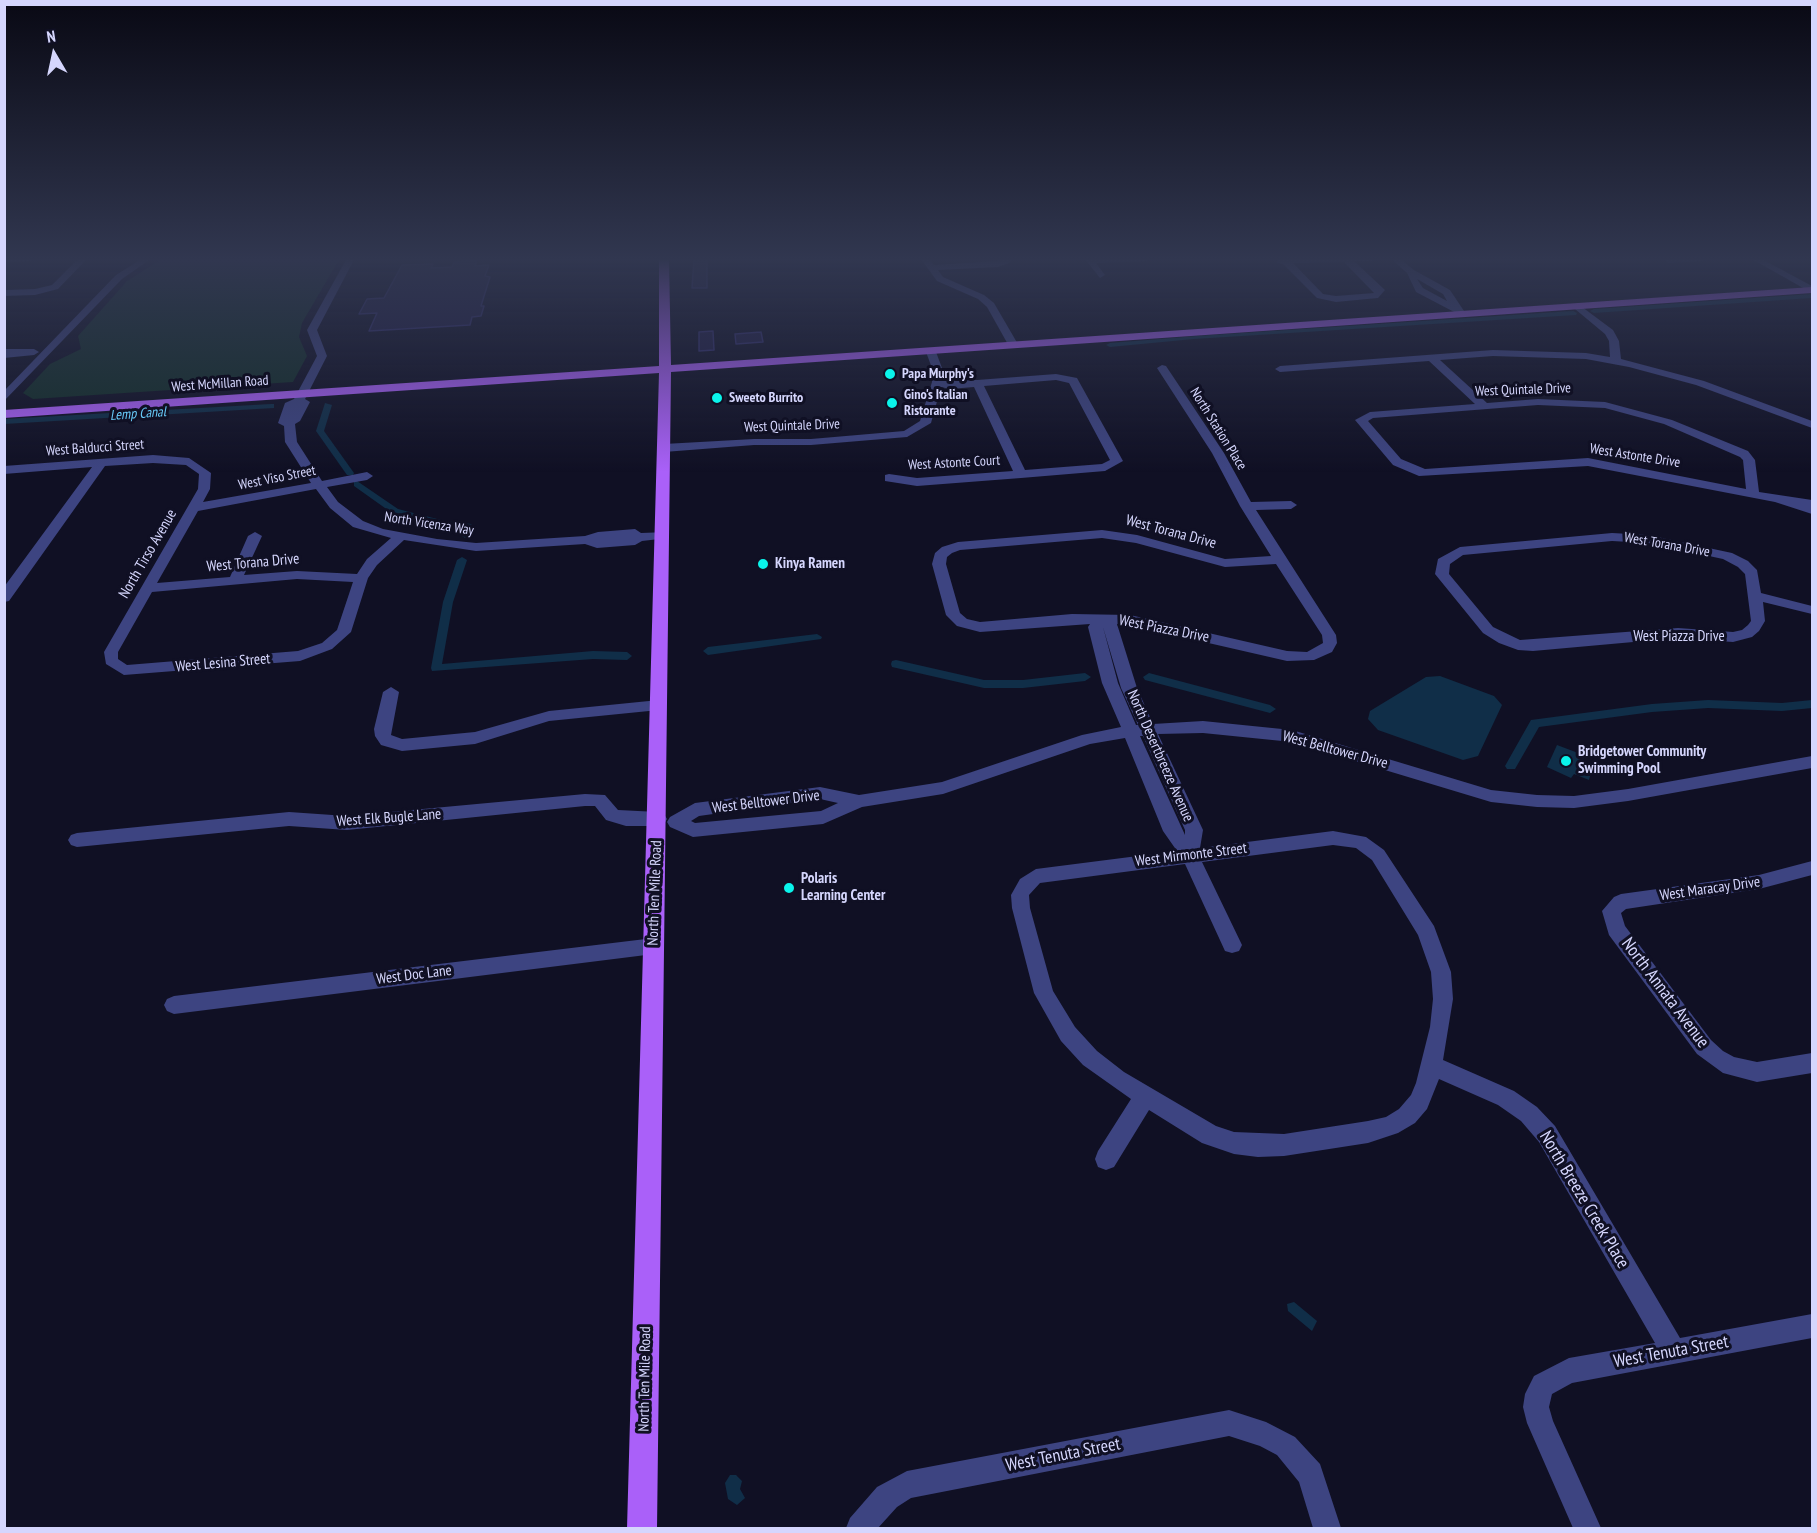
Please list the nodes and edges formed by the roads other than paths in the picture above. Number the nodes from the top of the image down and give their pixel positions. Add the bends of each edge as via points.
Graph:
1 (71, 330) edge
2 (312, 330) edge
3 (665, 330) edge
4 (1005, 330) edge
5 (1230, 330) edge
6 (1606, 330) edge
7 (1014, 346) junction
8 (51, 351) junction
9 (931, 352) junction
10 (4, 353) edge
11 (1431, 357) junction
12 (1616, 361) junction
13 (1162, 368) dead end
14 (665, 369) junction
15 (1280, 369) dead end
16 (25, 375) junction
17 (937, 382) junction
18 (977, 383) junction
19 (4, 386) edge
20 (301, 397) junction
21 (4, 398) edge
22 (1484, 405) junction
23 (4, 414) edge
24 (1812, 425) edge
25 (664, 448) junction
26 (189, 462) joint
27 (101, 463) junction
28 (4, 470) edge
29 (1414, 471) joint
30 (1021, 474) junction
31 (367, 476) dead end
32 (889, 478) dead end
33 (319, 485) junction
34 (1753, 493) junction
35 (1778, 499) junction
36 (1291, 504) dead end
37 (1812, 504) edge
38 (1246, 506) junction
39 (193, 508) junction
40 (1812, 510) edge
41 (663, 535) junction
42 (255, 536) dead end
43 (401, 536) junction
44 (1280, 560) junction
45 (361, 578) junction
46 (235, 580) junction
47 (148, 588) junction
48 (4, 598) edge
49 (1755, 601) junction
50 (1812, 610) edge
51 (1103, 619) junction
52 (1812, 619) edge
53 (962, 623) joint
54 (1504, 640) joint
55 (1327, 649) joint
56 (117, 668) joint
57 (391, 692) dead end
58 (659, 705) junction
59 (1138, 730) junction
60 (1811, 765) edge
61 (859, 801) junction
62 (658, 822) junction
63 (676, 822) junction
64 (77, 840) dead end
65 (1190, 855) junction
66 (1812, 868) edge
67 (1611, 911) joint
68 (1232, 945) dead end
69 (654, 946) junction
70 (174, 1005) dead end
71 (1812, 1063) edge
72 (1431, 1065) junction
73 (1145, 1096) junction
74 (1106, 1159) dead end
75 (1812, 1326) edge
76 (1674, 1352) junction
77 (642, 1528) edge
78 (860, 1528) edge
79 (1327, 1528) edge
80 (1587, 1528) edge

1 - 8 street
2 - 20 street, North Vicenza Way via 322,356
3 - 14 main road, North Ten Mile Road
4 - 7 street
5 - 7 main road, West McMillan Road
6 - 12 street via 1614,341
7 - 9 main road, West McMillan Road
8 - 10 street
8 - 16 street
9 - 14 main road, West McMillan Road
9 - 17 street
11 - 12 street via 1519,352
11 - 15 street
11 - 22 street
12 - 24 street via 1700,383
13 - 38 street, North Station Place via 1218,453
14 - 20 main road, West McMillan Road
14 - 25 main road, North Ten Mile Road
16 - 19 street
16 - 21 street
17 - 18 street
17 - 25 street, West Quintale Drive via 925,423 896,435
18 - 30 street
18 - 30 street, West Astonte Court via 1070,378 1076,382 1117,457 1114,464 1105,467
20 - 23 main road, West McMillan Road
20 - 33 street, North Vicenza Way via 291,403 284,423 289,424 291,442
22 - 29 street, West Quintale Drive via 1362,417 1362,423 1397,462
22 - 34 street, West Quintale Drive via 1582,403 1668,422 1744,454 1749,460
25 - 41 main road, North Ten Mile Road
26 - 27 street, West Balducci Street via 153,459
26 - 39 street, North Tirso Avenue via 205,473 207,483
27 - 28 street, West Balducci Street
27 - 48 street
29 - 34 street, West Astonte Drive via 1433,474 1588,462
30 - 32 street, West Astonte Court via 917,482
31 - 33 street, West Viso Street
33 - 39 street, West Viso Street
33 - 43 street, North Vicenza Way via 334,506 358,524
34 - 35 street, West Astonte Drive
35 - 37 street, West Astonte Drive
35 - 40 street, West Astonte Drive
36 - 38 street
38 - 44 street, North Station Place
39 - 47 street, North Tirso Avenue
41 - 43 street, North Vicenza Way via 637,537 635,533 524,546 476,547
41 - 58 main road, North Ten Mile Road
42 - 46 street
43 - 45 street via 372,562
44 - 53 street, West Torana Drive via 1225,563 1137,539 1102,534 958,546 946,550 939,564 954,615
44 - 55 street, North Station Place via 1329,636
45 - 46 street, West Torana Drive via 314,575
45 - 56 street, West Lesina Street via 344,632 327,646 300,656 136,671
46 - 47 street, West Torana Drive
47 - 56 street, North Tirso Avenue via 111,652 111,661
49 - 50 street
49 - 52 street
49 - 54 street, West Piazza Drive via 1758,621 1747,634 1639,635 1533,646
49 - 54 street, West Torana Drive via 1752,573 1743,564 1727,556 1631,537 1464,551 1448,557 1441,567 1442,574 1488,630
51 - 53 street, West Piazza Drive via 980,627
51 - 55 street, West Piazza Drive via 1146,623 1287,656 1309,657
51 - 59 street, North Desertbreeze Avenue via 1095,627 1100,652
57 - 58 street via 382,729 387,741 402,745 462,740 549,716
58 - 62 main road, North Ten Mile Road
59 - 60 street, West Belltower Drive via 1203,727 1292,736 1491,796 1537,801 1574,802 1628,795
59 - 61 street, West Belltower Drive via 1064,745 929,791
59 - 65 street, North Desertbreeze Avenue via 1172,831
61 - 63 street, West Belltower Drive via 820,793 695,810
61 - 63 street, West Belltower Drive via 823,817 693,830
62 - 63 street, West Belltower Drive
62 - 64 street, West Elk Bugle Lane via 612,815 599,800 585,800 347,824 289,819
62 - 69 main road, North Ten Mile Road
65 - 68 street, North Desertbreeze Avenue
65 - 72 street, West Mirmonte Street via 1333,838 1360,842 1378,855 1419,919 1441,972 1440,1027
65 - 73 street, West Mirmonte Street via 1049,872 1026,884 1020,896 1051,1008 1090,1058
66 - 67 street, West Maracay Drive via 1759,882 1621,902
67 - 71 street, North Annata Avenue via 1616,929 1704,1047 1730,1066 1757,1072
69 - 70 street, West Doc Lane
69 - 77 main road, North Ten Mile Road
72 - 73 street via 1419,1101 1407,1116 1390,1126 1284,1145 1250,1145 1210,1135
72 - 76 street, North Breeze Creek Place via 1506,1098 1529,1114 1547,1134
73 - 74 street
75 - 76 street, West Tenuta Street
76 - 80 street, West Tenuta Street via 1569,1371 1552,1378 1538,1394 1540,1423
78 - 79 street, West Tenuta Street via 887,1497 907,1485 1229,1423 1242,1425 1286,1446 1310,1474

